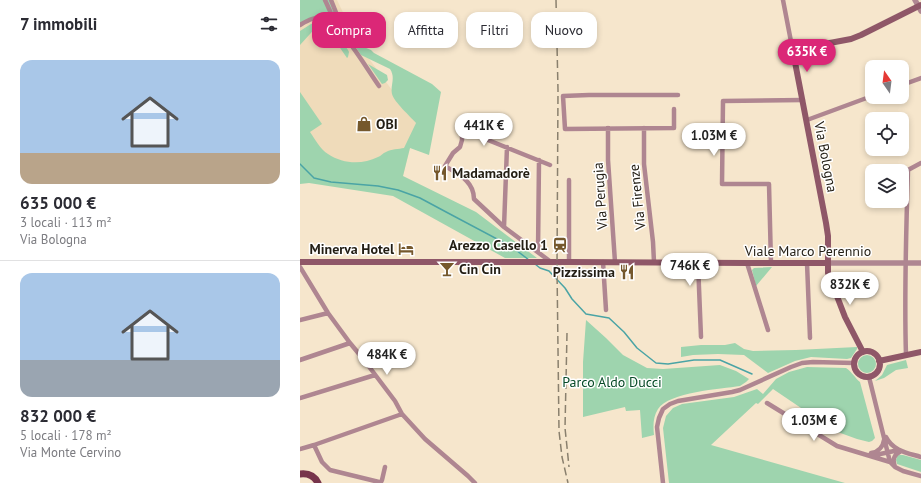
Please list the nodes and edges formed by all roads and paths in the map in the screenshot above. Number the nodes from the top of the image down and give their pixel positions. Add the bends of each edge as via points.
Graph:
1 (325, 0) edge
2 (331, 0) edge
3 (783, 0) edge
4 (915, 0) edge
5 (920, 8) edge
6 (330, 12) edge
7 (336, 12) edge
8 (312, 19) edge
9 (300, 25) edge
10 (353, 48) edge
11 (794, 57) junction
12 (921, 78) edge
13 (909, 82) edge
14 (379, 86) dead end
15 (678, 95) dead end
16 (865, 99) edge
17 (803, 100) junction
18 (674, 109) dead end
19 (807, 120) junction
20 (608, 128) junction
21 (644, 128) junction
22 (507, 147) junction
23 (538, 160) junction
24 (921, 163) edge
25 (550, 165) dead end
26 (569, 180) dead end
27 (504, 227) junction
28 (538, 252) junction
29 (300, 262) edge
30 (551, 262) junction
31 (569, 262) junction
32 (603, 262) junction
33 (615, 262) junction
34 (654, 262) junction
35 (698, 263) junction
36 (747, 263) junction
37 (771, 263) junction
38 (807, 263) junction
39 (827, 263) junction
40 (905, 263) junction
41 (921, 263) edge
42 (300, 267) edge
43 (606, 310) dead end
44 (328, 313) junction
45 (300, 320) edge
46 (768, 330) dead end
47 (701, 337) dead end
48 (810, 338) dead end
49 (350, 343) junction
50 (863, 352) junction
51 (921, 352) edge
52 (906, 355) junction
53 (300, 360) edge
54 (879, 361) junction
55 (854, 363) junction
56 (375, 375) junction
57 (869, 376) junction
58 (300, 398) edge
59 (767, 403) dead end
60 (402, 414) junction
61 (884, 434) junction
62 (314, 445) junction
63 (300, 449) edge
64 (901, 451) junction
65 (888, 452) junction
66 (869, 455) junction
67 (921, 457) edge
68 (890, 462) junction
69 (385, 467) dead end
70 (895, 467) junction
71 (301, 474) edge
72 (921, 476) edge
73 (318, 483) edge
74 (475, 483) edge
75 (663, 483) edge

1 - 6 street
2 - 7 street
3 - 11 street
4 - 5 street
5 - 11 main road via 851,39 803,48 798,50
8 - 9 street
10 - 14 street
11 - 17 main road, Via Bologna
12 - 13 street
15 - 20 street via 563,96 565,129
16 - 19 street
17 - 19 main road, Via Bologna
17 - 37 street via 723,101 722,184 769,184
18 - 21 street via 674,128
19 - 39 main road, Via Bologna via 828,236
20 - 21 street
20 - 33 street, Via Perugia
21 - 34 street, Via Firenze via 644,164
22 - 23 street
22 - 27 street
22 - 27 street via 462,132 460,147 445,166 466,179 474,193 474,199
23 - 25 street
23 - 28 street
24 - 40 street via 908,170
26 - 31 street
27 - 28 street
28 - 30 street
29 - 30 main road, Viale Marco Perennio
30 - 31 main road, Viale Marco Perennio
31 - 32 main road, Viale Marco Perennio
32 - 33 main road, Viale Marco Perennio
32 - 43 street
33 - 34 main road, Viale Marco Perennio
34 - 35 main road, Viale Marco Perennio
35 - 36 main road, Viale Marco Perennio
35 - 47 street
36 - 37 main road, Viale Marco Perennio
36 - 46 street
37 - 38 main road, Viale Marco Perennio
38 - 39 main road, Viale Marco Perennio
38 - 48 street
39 - 40 street, Viale Marco Perennio
39 - 50 main road, Via Bologna via 828,273 845,317
40 - 41 street, Viale Marco Perennio
40 - 52 street
42 - 44 street
44 - 45 street
44 - 49 street
49 - 53 street
49 - 56 street
50 - 54 main road via 875,354
50 - 55 main road via 857,356
51 - 52 main road
52 - 54 main road
54 - 57 main road via 879,369
55 - 57 main road via 858,374
55 - 75 street via 802,363 740,390 670,404 663,409 657,427
56 - 58 street
56 - 60 street
57 - 61 street
59 - 66 street via 837,446
60 - 62 street
60 - 74 street via 425,439
61 - 64 street via 892,445
61 - 65 street
61 - 66 street via 881,448
62 - 63 street
62 - 69 street via 322,462 330,470 380,482
64 - 65 street
64 - 67 street
64 - 70 street via 895,456
65 - 66 street
65 - 68 street
66 - 68 street
68 - 70 street
70 - 72 street
71 - 73 main road via 312,475

